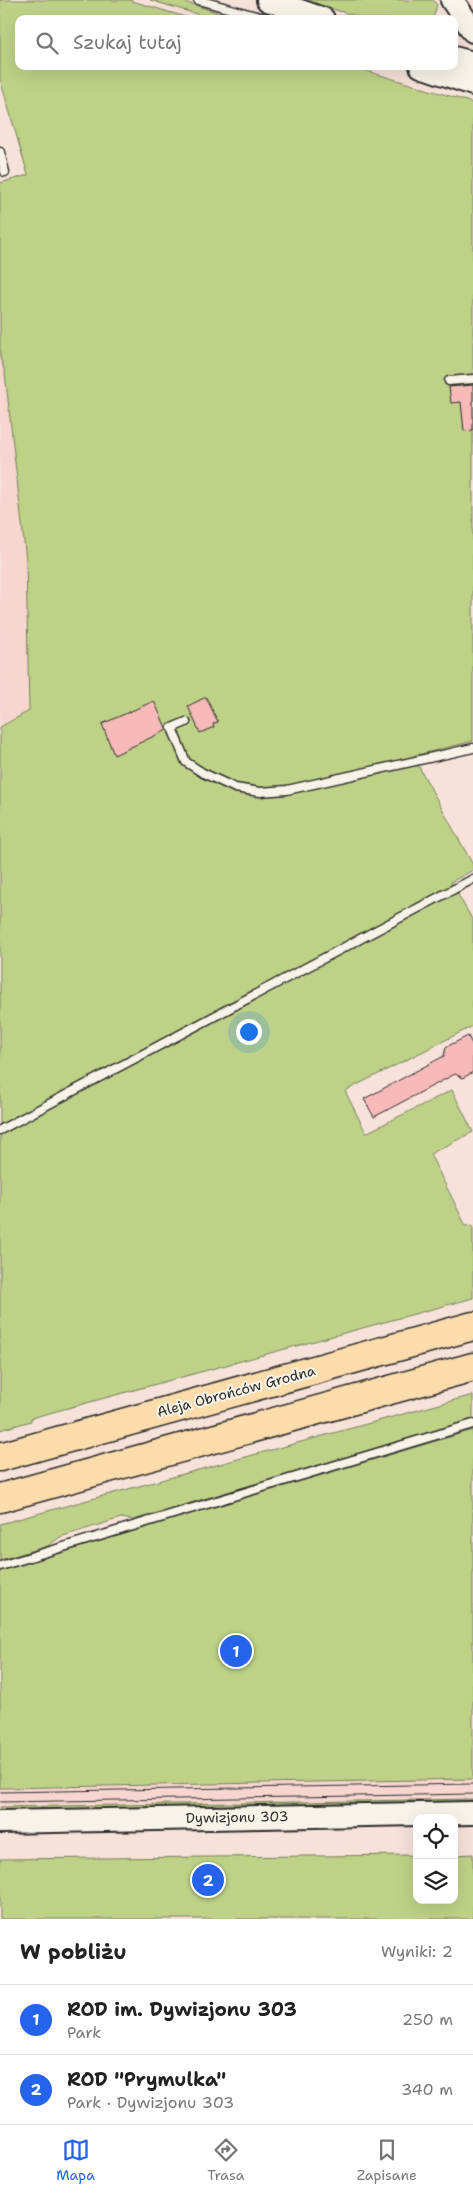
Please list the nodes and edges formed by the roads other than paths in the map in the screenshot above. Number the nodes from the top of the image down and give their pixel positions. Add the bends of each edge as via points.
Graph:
1 (198, 0) edge
2 (452, 0) edge
3 (270, 10) edge
4 (299, 15) edge
5 (473, 31) edge
6 (458, 62) edge
7 (439, 70) edge
8 (473, 78) edge
9 (0, 152) edge
10 (5, 172) dead end
11 (473, 379) edge
12 (449, 381) dead end
13 (186, 722) dead end
14 (473, 748) edge
15 (473, 879) edge
16 (0, 1130) edge
17 (473, 1326) edge
18 (473, 1367) edge
19 (473, 1424) edge
20 (0, 1457) edge
21 (0, 1498) edge
22 (0, 1566) edge
23 (473, 1813) edge
24 (0, 1822) edge

1 - 3 lane
2 - 5 street
3 - 4 street
6 - 8 street
7 - 8 street
9 - 10 lane
11 - 12 lane
13 - 14 lane via 172,728 186,762 235,788 260,792 288,790
15 - 16 lane
17 - 20 highway, Aleja Obrońców Grodna
18 - 21 highway
19 - 22 lane
23 - 24 street, Dywizjonu 303

